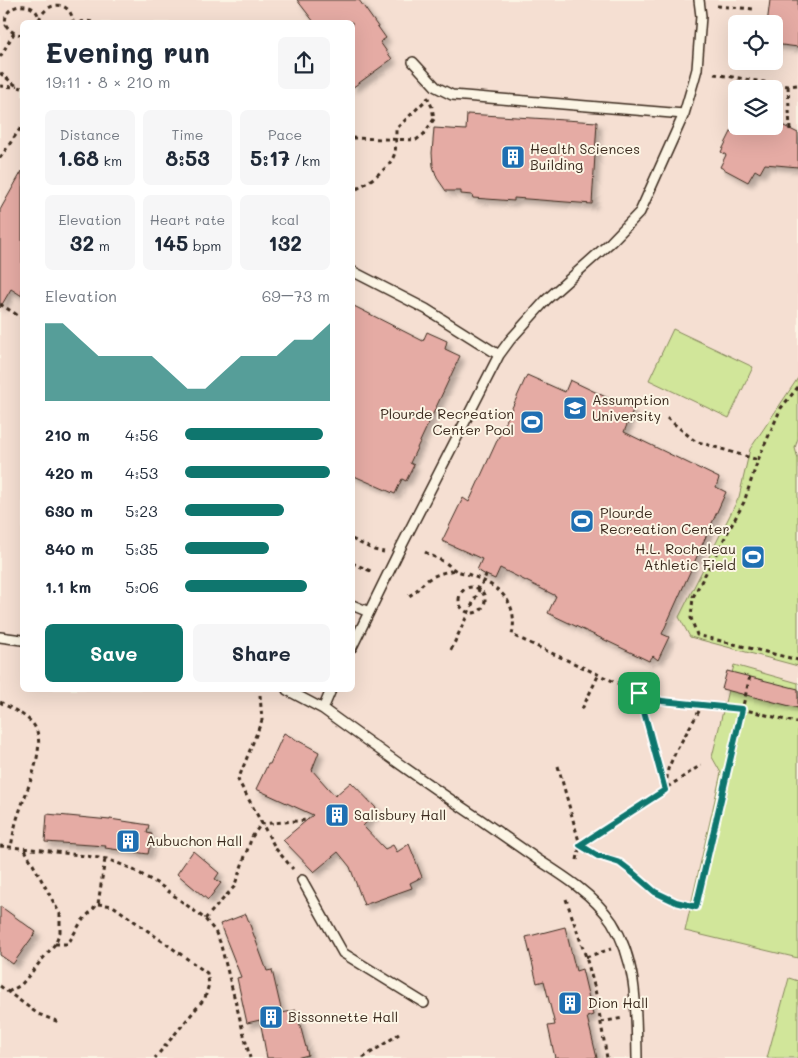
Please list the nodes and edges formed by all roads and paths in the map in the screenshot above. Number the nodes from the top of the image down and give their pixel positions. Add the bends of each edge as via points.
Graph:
1 (699, 0) edge
2 (717, 6) dead end
3 (754, 9) dead end
4 (38, 20) edge
5 (39, 20) edge
6 (72, 20) edge
7 (14, 33) junction
8 (20, 34) edge
9 (0, 57) edge
10 (413, 62) dead end
11 (0, 73) edge
12 (714, 74) dead end
13 (798, 85) edge
14 (0, 86) edge
15 (788, 86) junction
16 (18, 87) joint
17 (684, 114) junction
18 (20, 129) edge
19 (790, 131) dead end
20 (355, 137) edge
21 (396, 139) junction
22 (0, 158) edge
23 (355, 190) edge
24 (355, 273) edge
25 (0, 304) edge
26 (20, 317) edge
27 (499, 355) junction
28 (798, 387) edge
29 (668, 418) dead end
30 (758, 460) junction
31 (355, 540) edge
32 (425, 552) dead end
33 (385, 553) dead end
34 (355, 564) edge
35 (455, 570) junction
36 (376, 573) dead end
37 (486, 575) dead end
38 (483, 581) junction
39 (479, 589) junction
40 (409, 596) dead end
41 (355, 606) edge
42 (369, 612) junction
43 (468, 613) junction
44 (0, 637) edge
45 (20, 640) edge
46 (355, 641) edge
47 (451, 650) dead end
48 (798, 660) edge
49 (599, 674) junction
50 (750, 676) dead end
51 (291, 692) edge
52 (331, 692) edge
53 (639, 693) junction
54 (260, 695) dead end
55 (0, 702) edge
56 (702, 706) junction
57 (323, 709) junction
58 (582, 709) dead end
59 (742, 709) junction
60 (798, 723) edge
61 (702, 765) dead end
62 (558, 766) dead end
63 (665, 790) junction
64 (307, 820) dead end
65 (261, 824) junction
66 (580, 845) junction
67 (0, 846) edge
68 (11, 847) junction
69 (24, 848) junction
70 (105, 859) junction
71 (577, 860) dead end
72 (302, 880) joint
73 (566, 899) dead end
74 (98, 904) junction
75 (205, 919) junction
76 (55, 944) junction
77 (623, 946) junction
78 (586, 957) junction
79 (0, 986) edge
80 (8, 992) junction
81 (424, 1002) dead end
82 (636, 1016) junction
83 (59, 1022) dead end
84 (601, 1022) junction
85 (399, 1034) dead end
86 (155, 1058) edge
87 (250, 1058) edge
88 (363, 1058) edge
89 (607, 1058) edge
90 (637, 1058) edge

1 - 17 lane via 697,69
2 - 3 path
4 - 7 path via 36,10 28,3 12,4 6,12 5,23
5 - 6 path via 47,8 57,5 70,13
7 - 8 path
7 - 9 path
10 - 17 lane via 436,87 452,95
11 - 16 path
12 - 15 path
13 - 15 path
14 - 16 path
15 - 19 path
17 - 27 lane via 640,212 546,300
18 - 22 path
20 - 21 path
21 - 21 path via 396,129 428,98 434,119 424,134 416,140
21 - 23 path via 395,154 387,165
24 - 27 lane via 426,309
25 - 26 path
27 - 42 lane
28 - 30 path via 781,408
29 - 30 path via 695,441
30 - 48 path via 744,502 693,597 691,618 698,635
31 - 33 path
32 - 35 path
34 - 36 path
35 - 38 path
35 - 40 path via 435,576
37 - 38 path
38 - 39 path
38 - 49 path via 508,601 514,626 512,635
39 - 43 path
39 - 43 path via 485,600 483,608
39 - 43 path via 466,589 460,595 460,604
41 - 42 lane
42 - 46 lane
43 - 47 path
44 - 45 lane
49 - 53 path
49 - 58 path
50 - 59 path
51 - 57 lane
52 - 57 lane
53 - 56 path via 662,701
53 - 63 path
54 - 65 path via 262,720 238,780
55 - 68 path via 34,725 39,736 34,771 18,815
56 - 59 path
56 - 63 path via 668,769
57 - 77 lane via 421,781 577,885 611,921
59 - 60 path
59 - 66 path via 696,907 655,892 620,863 598,856
61 - 63 path
62 - 66 path
63 - 66 path
64 - 65 path
65 - 72 path via 276,849
65 - 75 path via 252,837 234,886
66 - 71 path
67 - 68 path
68 - 69 path
69 - 70 path
69 - 76 path via 60,914 60,932
70 - 74 path
70 - 75 path via 160,884
72 - 81 lane via 343,953
73 - 78 path
74 - 76 path via 80,922 68,944
74 - 86 path via 113,906 208,973 205,998
75 - 87 path via 220,942
76 - 80 path via 21,984
77 - 78 path
77 - 82 lane via 632,973
78 - 84 path
79 - 80 path
80 - 83 path via 38,1014
82 - 84 path
82 - 90 lane
84 - 89 path
85 - 88 path

